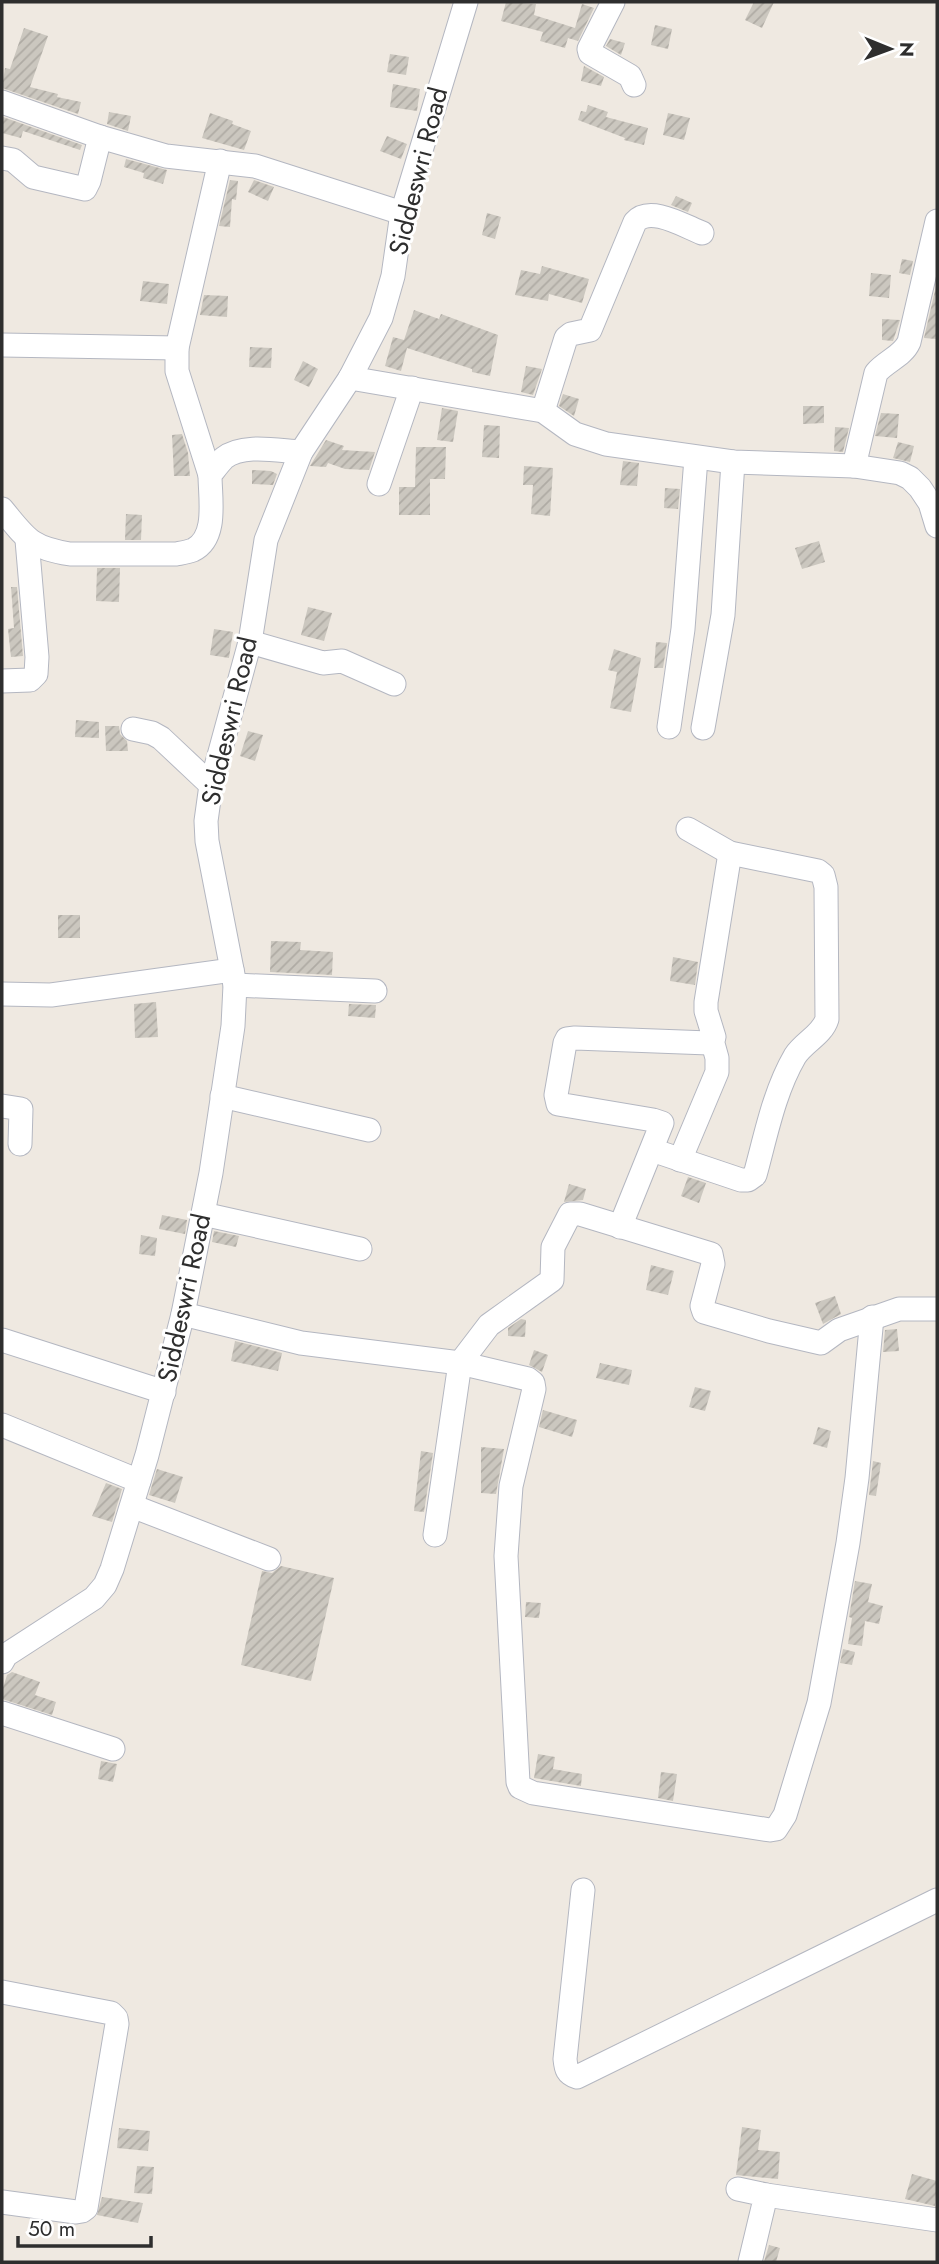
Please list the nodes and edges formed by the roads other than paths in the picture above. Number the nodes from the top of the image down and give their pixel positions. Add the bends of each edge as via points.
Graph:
1 (466, 2) edge
2 (613, 2) edge
3 (634, 85) dead end
4 (2, 102) edge
5 (100, 137) junction
6 (2, 158) edge
7 (220, 161) junction
8 (402, 213) junction
9 (937, 221) edge
10 (702, 233) dead end
11 (2, 345) edge
12 (177, 348) junction
13 (350, 378) junction
14 (412, 388) junction
15 (543, 411) junction
16 (301, 452) junction
17 (696, 458) junction
18 (733, 462) junction
19 (854, 466) junction
20 (210, 475) junction
21 (379, 484) dead end
22 (2, 509) edge
23 (937, 526) edge
24 (27, 540) junction
25 (250, 642) junction
26 (2, 681) edge
27 (394, 684) dead end
28 (669, 727) dead end
29 (703, 728) dead end
30 (133, 729) dead end
31 (211, 785) junction
32 (688, 829) dead end
33 (730, 853) junction
34 (233, 978) junction
35 (375, 991) dead end
36 (2, 994) edge
37 (712, 1040) junction
38 (222, 1096) junction
39 (2, 1106) edge
40 (369, 1130) dead end
41 (20, 1144) dead end
42 (652, 1150) junction
43 (680, 1160) junction
44 (203, 1214) junction
45 (620, 1227) junction
46 (359, 1249) dead end
47 (937, 1309) edge
48 (183, 1314) junction
49 (872, 1317) junction
50 (2, 1339) edge
51 (460, 1363) junction
52 (164, 1392) junction
53 (2, 1425) edge
54 (139, 1481) junction
55 (132, 1506) junction
56 (435, 1535) dead end
57 (269, 1559) dead end
58 (3, 1657) edge
59 (2, 1713) edge
60 (113, 1749) dead end
61 (583, 1890) dead end
62 (937, 1900) edge
63 (2, 1992) edge
64 (737, 2189) dead end
65 (766, 2195) junction
66 (2, 2202) edge
67 (937, 2220) edge
68 (750, 2262) edge

1 - 8 street, Siddeswri Road
2 - 3 street via 590,54 630,76
4 - 5 street
5 - 6 street via 89,181 81,190 33,177 13,160
5 - 7 street via 166,156
7 - 8 street via 255,166
7 - 12 street
8 - 13 street, Siddeswri Road via 389,295
9 - 19 street via 909,342 876,373
10 - 15 street via 654,215 639,217 590,330 566,338
11 - 12 street
12 - 20 street via 177,371
13 - 14 street
13 - 16 street, Siddeswri Road
14 - 15 street
14 - 21 street
15 - 17 street via 591,441
16 - 20 street via 235,453 224,458
16 - 25 street, Siddeswri Road via 266,540
17 - 18 street
17 - 28 street via 683,629
18 - 19 street
18 - 29 street via 723,615
19 - 23 street via 910,478 930,503
20 - 24 street via 211,523 207,536 193,550 70,554
22 - 24 street
24 - 26 street via 36,674 30,680
25 - 27 street via 323,663 342,662
25 - 31 street, Siddeswri Road
30 - 31 street via 161,738
31 - 34 street, Siddeswri Road via 207,841
32 - 33 street
33 - 37 street via 706,1002
33 - 43 street via 823,875 827,887 827,1019 798,1052 781,1083 752,1178 741,1180
34 - 35 street
34 - 36 street via 51,995
34 - 38 street, Siddeswri Road via 233,1026
37 - 42 street via 567,1039 558,1104 659,1121 662,1126
37 - 43 street via 717,1072
38 - 40 street
38 - 44 street, Siddeswri Road
39 - 41 street via 21,1109
42 - 43 street
42 - 45 street
44 - 46 street
44 - 48 street, Siddeswri Road
45 - 49 street via 713,1255 704,1312 821,1343
45 - 51 street via 570,1214 553,1247 552,1280 493,1321
47 - 49 street via 899,1309
48 - 51 street via 301,1343
48 - 52 street, Siddeswri Road
49 - 51 street via 857,1478 822,1687 785,1815 776,1829 770,1830 533,1793 520,1787 506,1556 511,1486 534,1389 528,1379
50 - 52 street
51 - 56 street
52 - 54 street, Siddeswri Road
53 - 54 street
54 - 55 street, Siddeswri Road
55 - 57 street
55 - 58 street, Siddeswri Road via 100,1592
59 - 60 street
61 - 62 street via 565,2059 566,2070 577,2077
63 - 66 street via 111,2013 117,2024 86,2208 76,2212
64 - 65 street
65 - 67 street
65 - 68 street

